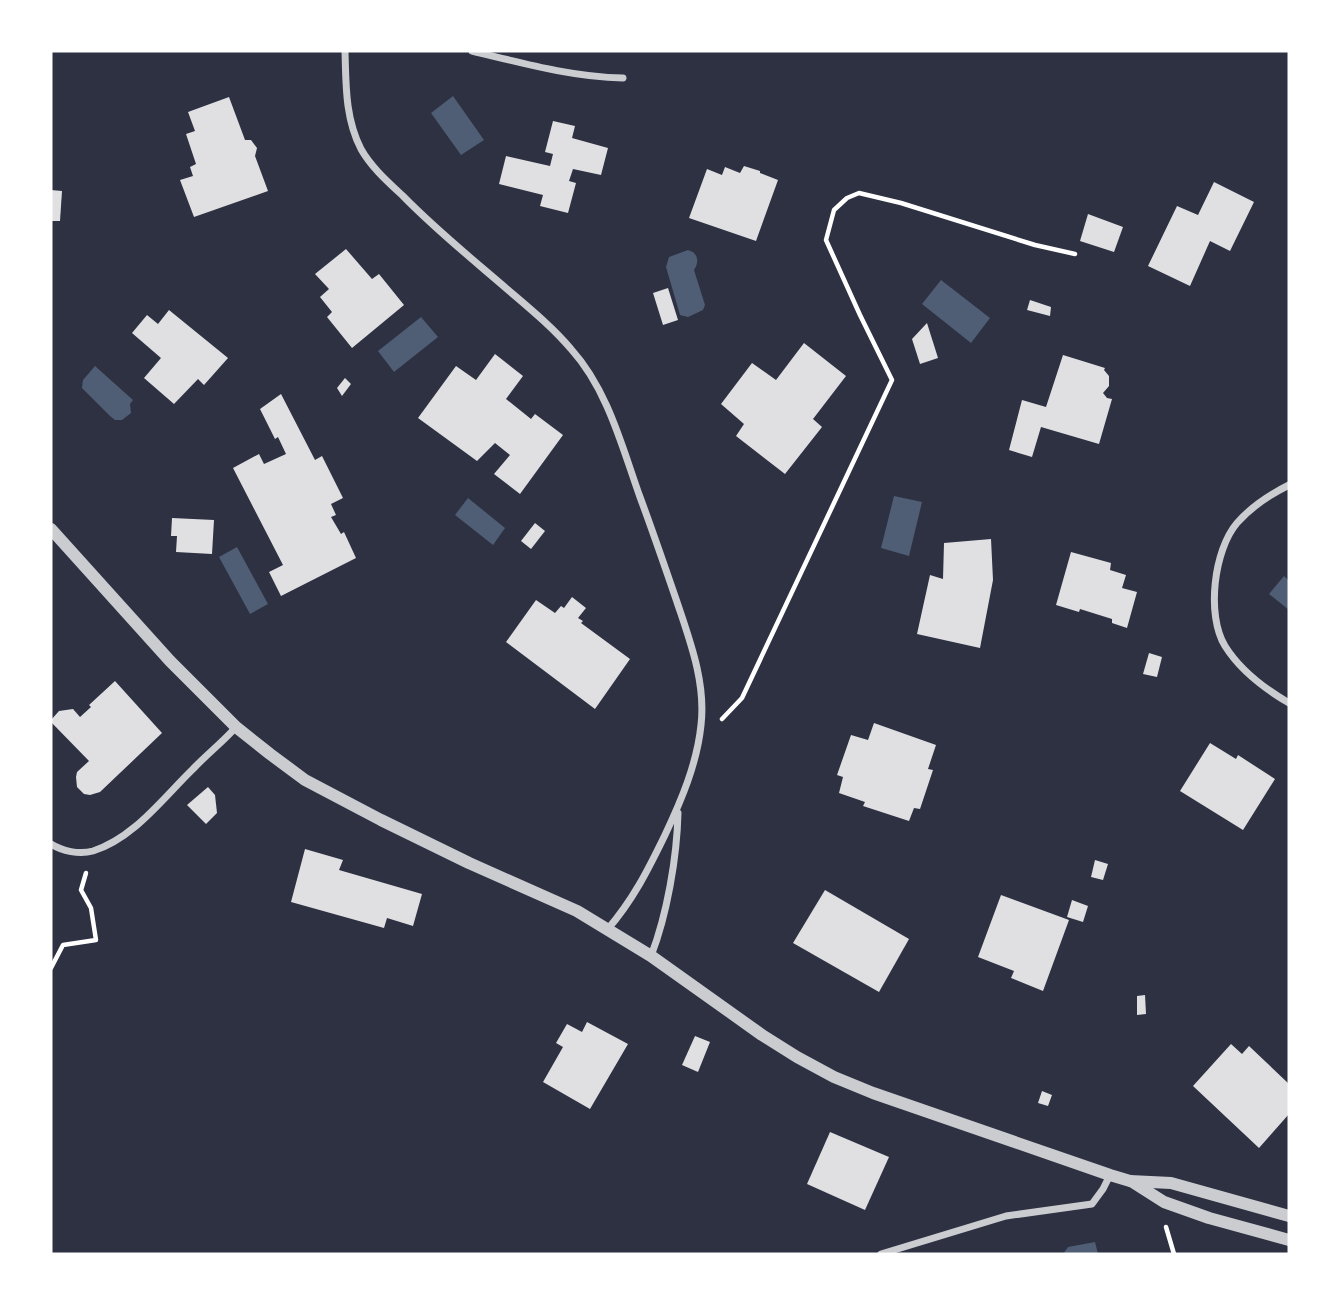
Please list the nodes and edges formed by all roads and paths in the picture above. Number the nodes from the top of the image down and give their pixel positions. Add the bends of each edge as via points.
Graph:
1 (345, 51) edge
2 (472, 51) edge
3 (623, 78) dead end
4 (1074, 254) dead end
5 (1289, 485) edge
6 (51, 528) edge
7 (1289, 703) edge
8 (702, 724) junction
9 (236, 727) junction
10 (678, 808) junction
11 (51, 844) edge
12 (91, 852) junction
13 (607, 930) junction
14 (651, 956) junction
15 (51, 968) edge
16 (1110, 1175) junction
17 (1130, 1181) junction
18 (1289, 1216) edge
19 (1166, 1227) dead end
20 (1289, 1240) edge
21 (881, 1254) edge
22 (1174, 1254) edge

1 - 8 street via 348,112 376,170 429,223 546,323 594,381 613,421 684,624 695,660
2 - 3 street via 566,73
4 - 8 path via 859,193 834,210 826,240 892,380 742,698 723,719
5 - 7 street via 1254,505 1235,525 1224,547 1213,598 1225,646 1258,682
6 - 9 street
8 - 10 street
9 - 12 street via 140,822 119,839
9 - 13 street via 323,791 557,901
10 - 13 street via 640,886
10 - 14 street via 666,904
11 - 12 street
12 - 15 path via 81,890 91,908 96,940 63,945
13 - 14 street
14 - 16 street via 762,1035 834,1077
16 - 17 street
16 - 21 street via 1092,1204 1006,1216
17 - 18 street via 1171,1182
17 - 20 street via 1164,1202
19 - 22 path

